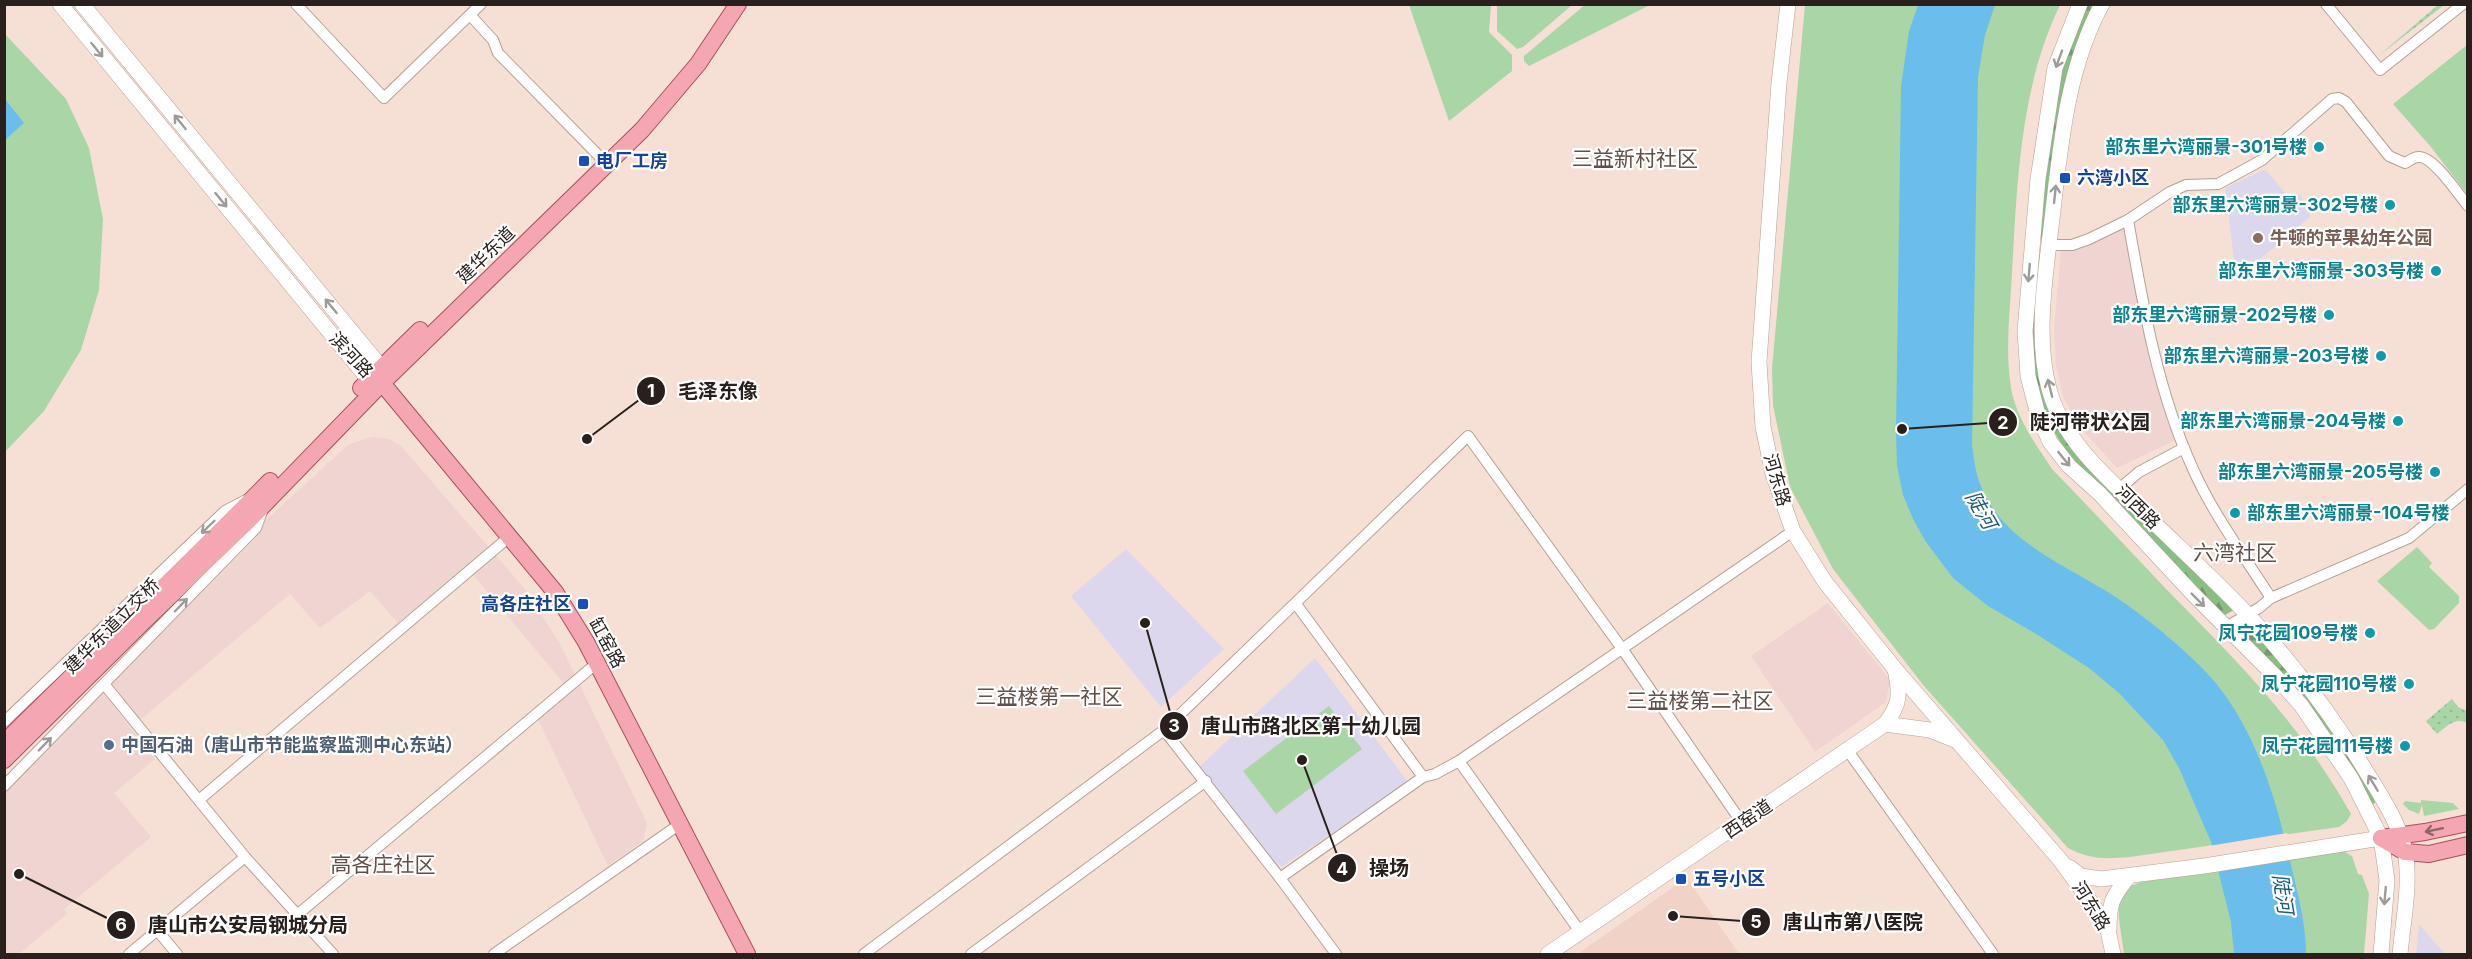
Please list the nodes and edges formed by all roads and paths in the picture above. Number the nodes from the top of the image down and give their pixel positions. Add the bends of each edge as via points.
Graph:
1 (60, 4) edge
2 (82, 4) edge
3 (297, 4) edge
4 (481, 4) edge
5 (725, 4) edge
6 (738, 4) edge
7 (1788, 4) edge
8 (2080, 4) edge
9 (2102, 4) edge
10 (2326, 4) edge
11 (2463, 4) edge
12 (470, 15) junction
13 (601, 158) junction
14 (2468, 206) edge
15 (2128, 220) junction
16 (2049, 245) junction
17 (2032, 247) junction
18 (377, 377) junction
19 (2184, 448) junction
20 (2119, 489) junction
21 (2468, 489) edge
22 (261, 498) junction
23 (244, 517) junction
24 (1793, 531) junction
25 (509, 537) junction
26 (2271, 598) junction
27 (1296, 604) junction
28 (2248, 615) junction
29 (2226, 627) junction
30 (1623, 650) junction
31 (597, 663) junction
32 (1895, 669) junction
33 (104, 684) junction
34 (4, 722) edge
35 (1885, 724) junction
36 (1164, 730) junction
37 (1957, 741) junction
38 (4, 743) edge
39 (1848, 751) junction
40 (4, 760) edge
41 (1459, 761) junction
42 (1423, 777) junction
43 (1206, 780) junction
44 (4, 786) edge
45 (199, 800) junction
46 (1742, 823) junction
47 (2468, 823) edge
48 (680, 824) junction
49 (2400, 834) junction
50 (2381, 838) junction
51 (2468, 845) edge
52 (2405, 852) junction
53 (245, 857) junction
54 (2061, 861) junction
55 (2129, 876) junction
56 (1280, 878) junction
57 (297, 915) junction
58 (157, 930) junction
59 (1581, 933) junction
60 (2109, 933) junction
61 (129, 954) edge
62 (177, 954) edge
63 (333, 954) edge
64 (494, 954) edge
65 (747, 954) edge
66 (864, 954) edge
67 (971, 954) edge
68 (1336, 954) edge
69 (1548, 954) edge
70 (1993, 954) edge
71 (2113, 954) edge
72 (2380, 954) edge
73 (2400, 954) edge

1 -> 18 main road, 滨河路
18 -> 2 main road, 滨河路
3 - 12 street via 384,98
4 - 12 street
5 - 13 main road, 建华东道 via 710,31 665,90
6 - 18 main road, 建华东道 via 698,64 642,130
7 - 24 main road, 河东路 via 1759,362 1763,427 1773,474
8 -> 17 main road, 河西路 via 2055,68
16 -> 9 main road, 河西路 via 2061,138 2075,73
10 - 11 street via 2380,70
12 - 13 street via 493,40 498,53
13 - 18 main road, 建华东道
14 - 15 street via 2426,158 2417,157 2405,163 2390,156 2339,98 2332,99 2262,160 2218,184 2186,185 2170,192
15 - 16 street via 2072,245
15 - 19 street via 2149,334
16 - 17 main road
20 -> 16 main road, 河西路 via 2087,456 2060,418 2048,388 2043,344
17 -> 29 main road, 河西路 via 2025,331 2028,376 2050,442
18 - 22 main road, 建华东道
18 - 25 main road, 缸窑路
19 - 20 street via 2139,472
19 - 26 street via 2222,521
20 - 28 main road, 河西路
21 - 26 street via 2409,538
22 - 23 main road, 建华东道
33 -> 22 street via 256,528
22 -> 34 street via 225,511
23 - 38 main road, 建华东道立交桥 via 130,618
23 - 40 main road, 建华东道立交桥
24 - 30 street
24 - 32 main road, 河东路 via 1825,582
25 - 31 main road, 缸窑路 via 555,592
25 - 45 street
26 - 28 street
27 - 30 street via 1468,436
27 - 36 street
27 - 42 street
28 - 29 street
49 -> 28 main road, 河西路 via 2344,734
29 - 50 main road, 河西路 via 2301,705 2351,778
30 - 41 street
30 - 46 street
31 - 48 main road, 缸窑路
31 - 57 street
32 - 35 main road via 1897,710
32 - 37 main road, 河东路
44 -> 33 street
33 - 45 street
35 - 37 main road via 1930,730
35 - 39 main road, 西窑道
36 - 43 street
36 - 66 street
37 - 54 main road, 河东路
39 - 46 main road, 西窑道
39 - 70 street
41 - 42 street
41 - 59 street
42 - 56 street
43 - 56 street
43 - 67 street
45 - 53 street
46 - 59 main road, 西窑道
47 -> 49 main road
48 - 64 street
48 - 65 main road, 缸窑路
49 - 50 main road
49 - 52 main road, 河西路
50 - 52 main road
50 - 55 main road, 河东路
50 -> 72 main road, 河西路 via 2386,880
51 - 52 main road via 2429,854
52 - 73 main road, 河西路 via 2407,880
53 - 57 street
53 - 58 street
54 - 55 main road, 河东路 via 2080,876
54 - 60 main road, 河东路 via 2094,904
55 - 60 main road via 2112,897
56 - 68 street
57 - 63 street
58 - 61 street
58 - 62 street
59 - 69 main road, 西窑道
60 - 71 main road, 河东路

